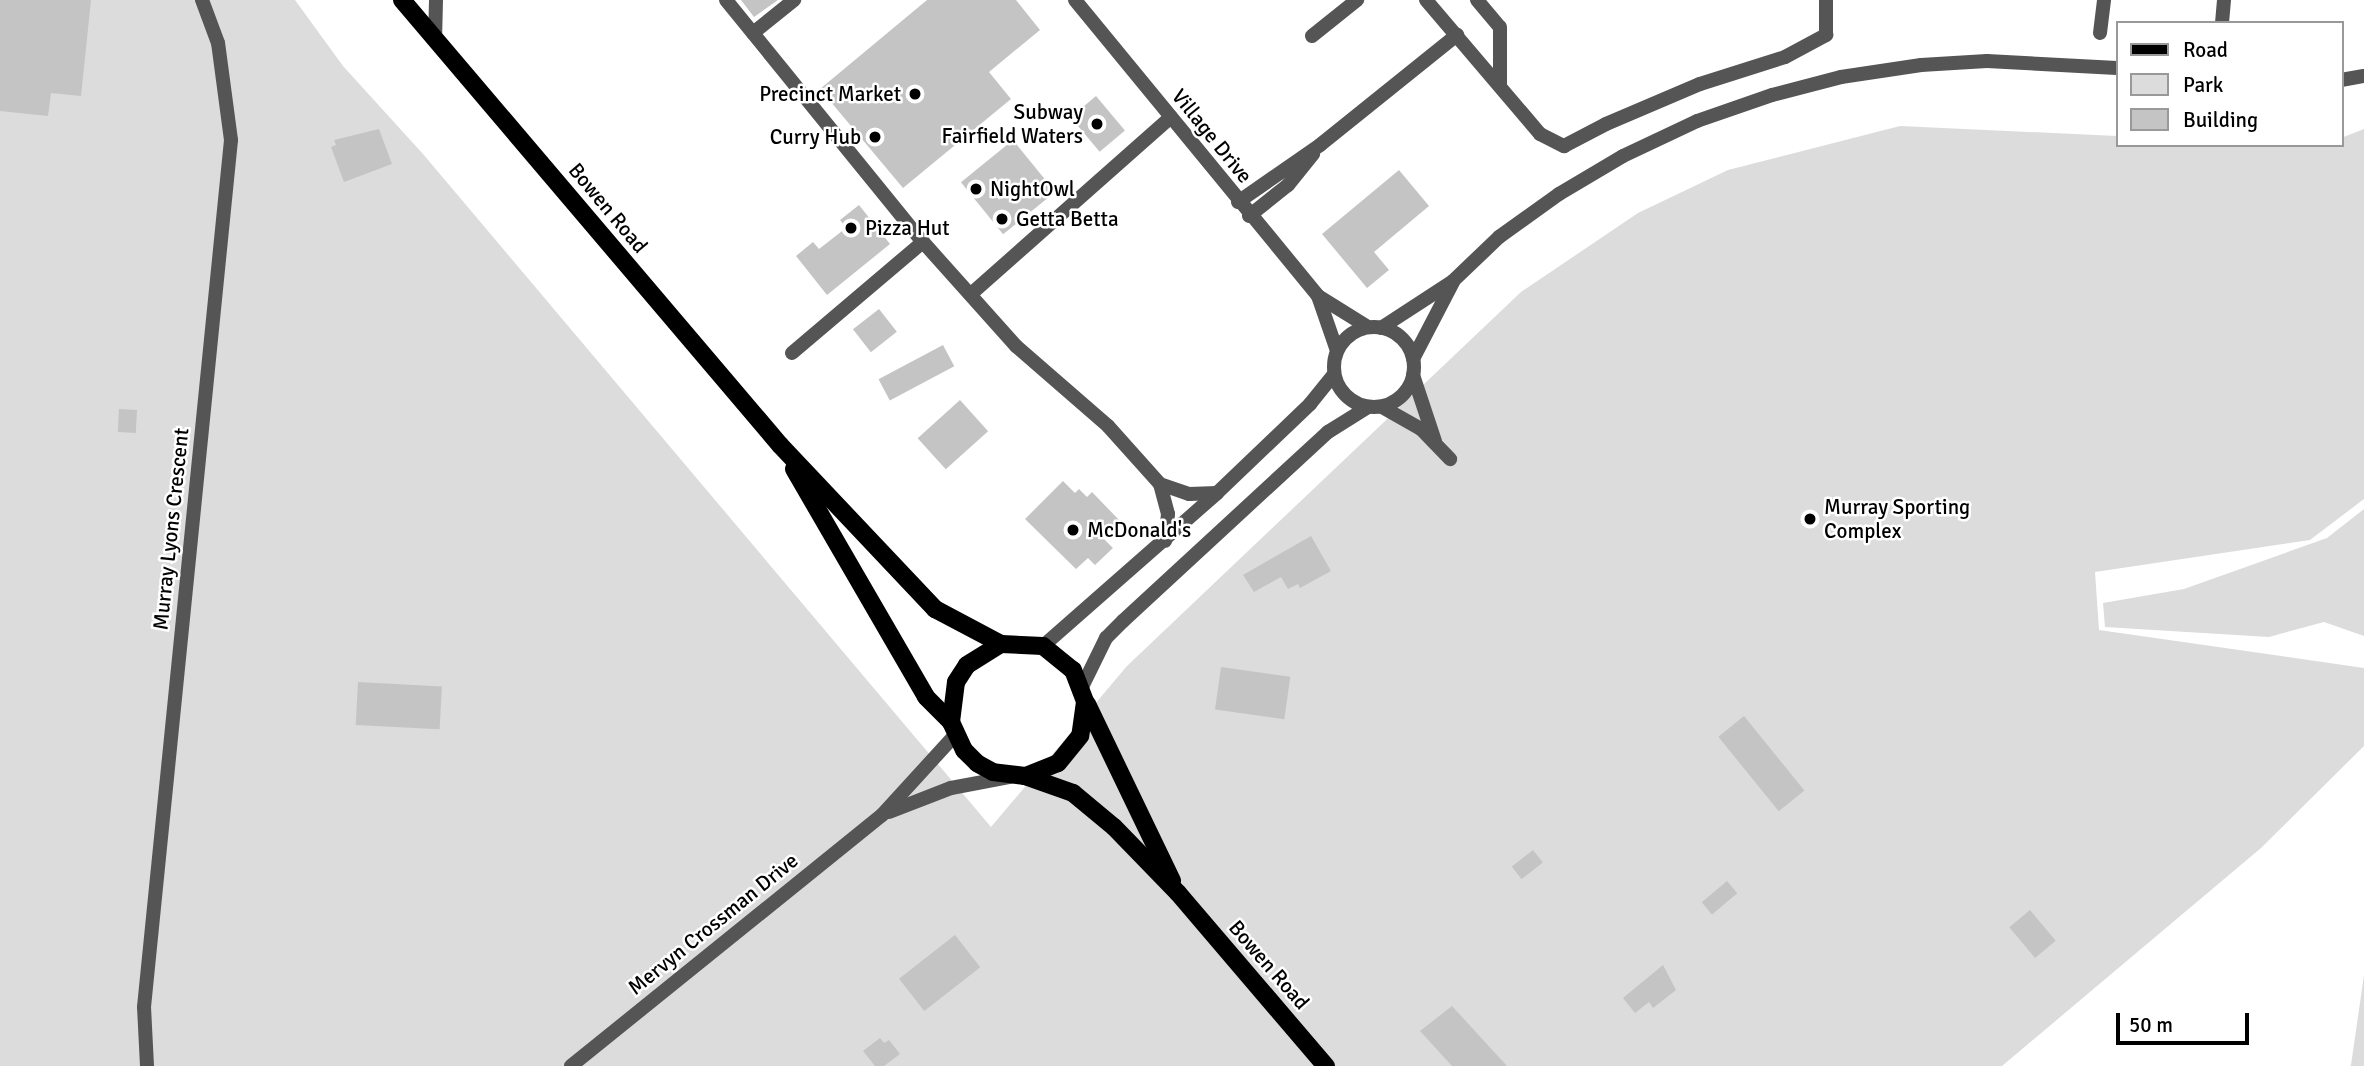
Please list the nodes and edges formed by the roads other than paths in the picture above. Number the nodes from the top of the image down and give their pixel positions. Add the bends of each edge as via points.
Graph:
1 (202, 0) edge
2 (402, 0) edge
3 (436, 0) edge
4 (726, 0) edge
5 (794, 0) edge
6 (1075, 0) edge
7 (1357, 0) edge
8 (1426, 0) edge
9 (1477, 0) edge
10 (1826, 0) edge
11 (2104, 0) edge
12 (2224, 0) edge
13 (2221, 21) edge
14 (753, 33) junction
15 (2100, 33) dead end
16 (1457, 35) junction
17 (1312, 36) dead end
18 (435, 41) junction
19 (2116, 68) edge
20 (2364, 76) edge
21 (2343, 80) edge
22 (1500, 86) junction
23 (1171, 117) junction
24 (1320, 145) junction
25 (1238, 202) junction
26 (1249, 216) junction
27 (923, 242) junction
28 (1453, 281) junction
29 (971, 294) junction
30 (1318, 296) junction
31 (1375, 327) junction
32 (1337, 351) junction
33 (792, 353) dead end
34 (1413, 359) junction
35 (1334, 374) junction
36 (1413, 375) junction
37 (1375, 407) junction
38 (1435, 442) junction
39 (780, 445) junction
40 (1450, 459) dead end
41 (1160, 484) junction
42 (1217, 494) junction
43 (1165, 541) junction
44 (1001, 644) junction
45 (1043, 646) junction
46 (1084, 694) junction
47 (953, 728) junction
48 (1018, 776) junction
49 (882, 815) junction
50 (1178, 893) junction
51 (147, 1066) edge
52 (571, 1066) edge
53 (1326, 1066) edge

1 - 51 street, Murray Lyons Crescent via 218,43 231,140 144,1007
2 - 18 main road, Bowen Road
3 - 18 street
4 - 14 street
5 - 14 street
6 - 23 street, Village Drive
7 - 17 street
8 - 16 street
9 - 22 street via 1500,27
10 - 22 street via 1825,35 1785,57 1700,84 1564,146 1540,134
11 - 15 street
12 - 13 street
14 - 27 street
16 - 22 street
16 - 24 street
18 - 39 main road, Bowen Road
19 - 28 street via 1987,61 1921,65 1841,77 1772,95 1697,121 1623,156 1499,237
20 - 21 street
23 - 25 street, Village Drive
23 - 29 street
24 - 25 street
24 - 26 street via 1288,185
25 - 26 street, Village Drive
26 - 30 street, Village Drive
27 - 29 street
27 - 33 street
28 - 31 street
28 - 34 street
29 - 41 street via 1016,346 1062,383
30 - 31 street, Village Drive
30 - 32 street, Village Drive
31 - 32 street via 1355,331
31 - 34 street via 1402,338
32 - 35 street
34 - 36 street
35 - 37 street via 1345,396
35 - 42 street via 1310,404
36 - 37 street via 1402,395
36 - 38 street
37 - 38 street
37 - 46 street via 1328,432 1123,621 1106,638
38 - 40 street
39 - 44 main road, Bowen Road via 935,609
39 - 47 main road, Bowen Road via 926,697
41 - 42 street via 1189,494
41 - 43 street via 1168,514
42 - 43 street
43 - 45 street
44 - 45 main road, Bowen Road
44 - 47 main road via 982,651 961,673 950,701
45 - 46 main road, Bowen Road via 1060,656
46 - 48 main road via 1083,728 1071,751 1058,764
46 - 50 main road, Bowen Road
47 - 48 main road, Bowen Road via 977,764
47 - 49 street, Mervyn Crossman Drive
48 - 49 street, Mervyn Crossman Drive via 951,788
48 - 50 main road, Bowen Road via 1073,793
49 - 52 street, Mervyn Crossman Drive
50 - 53 main road, Bowen Road

